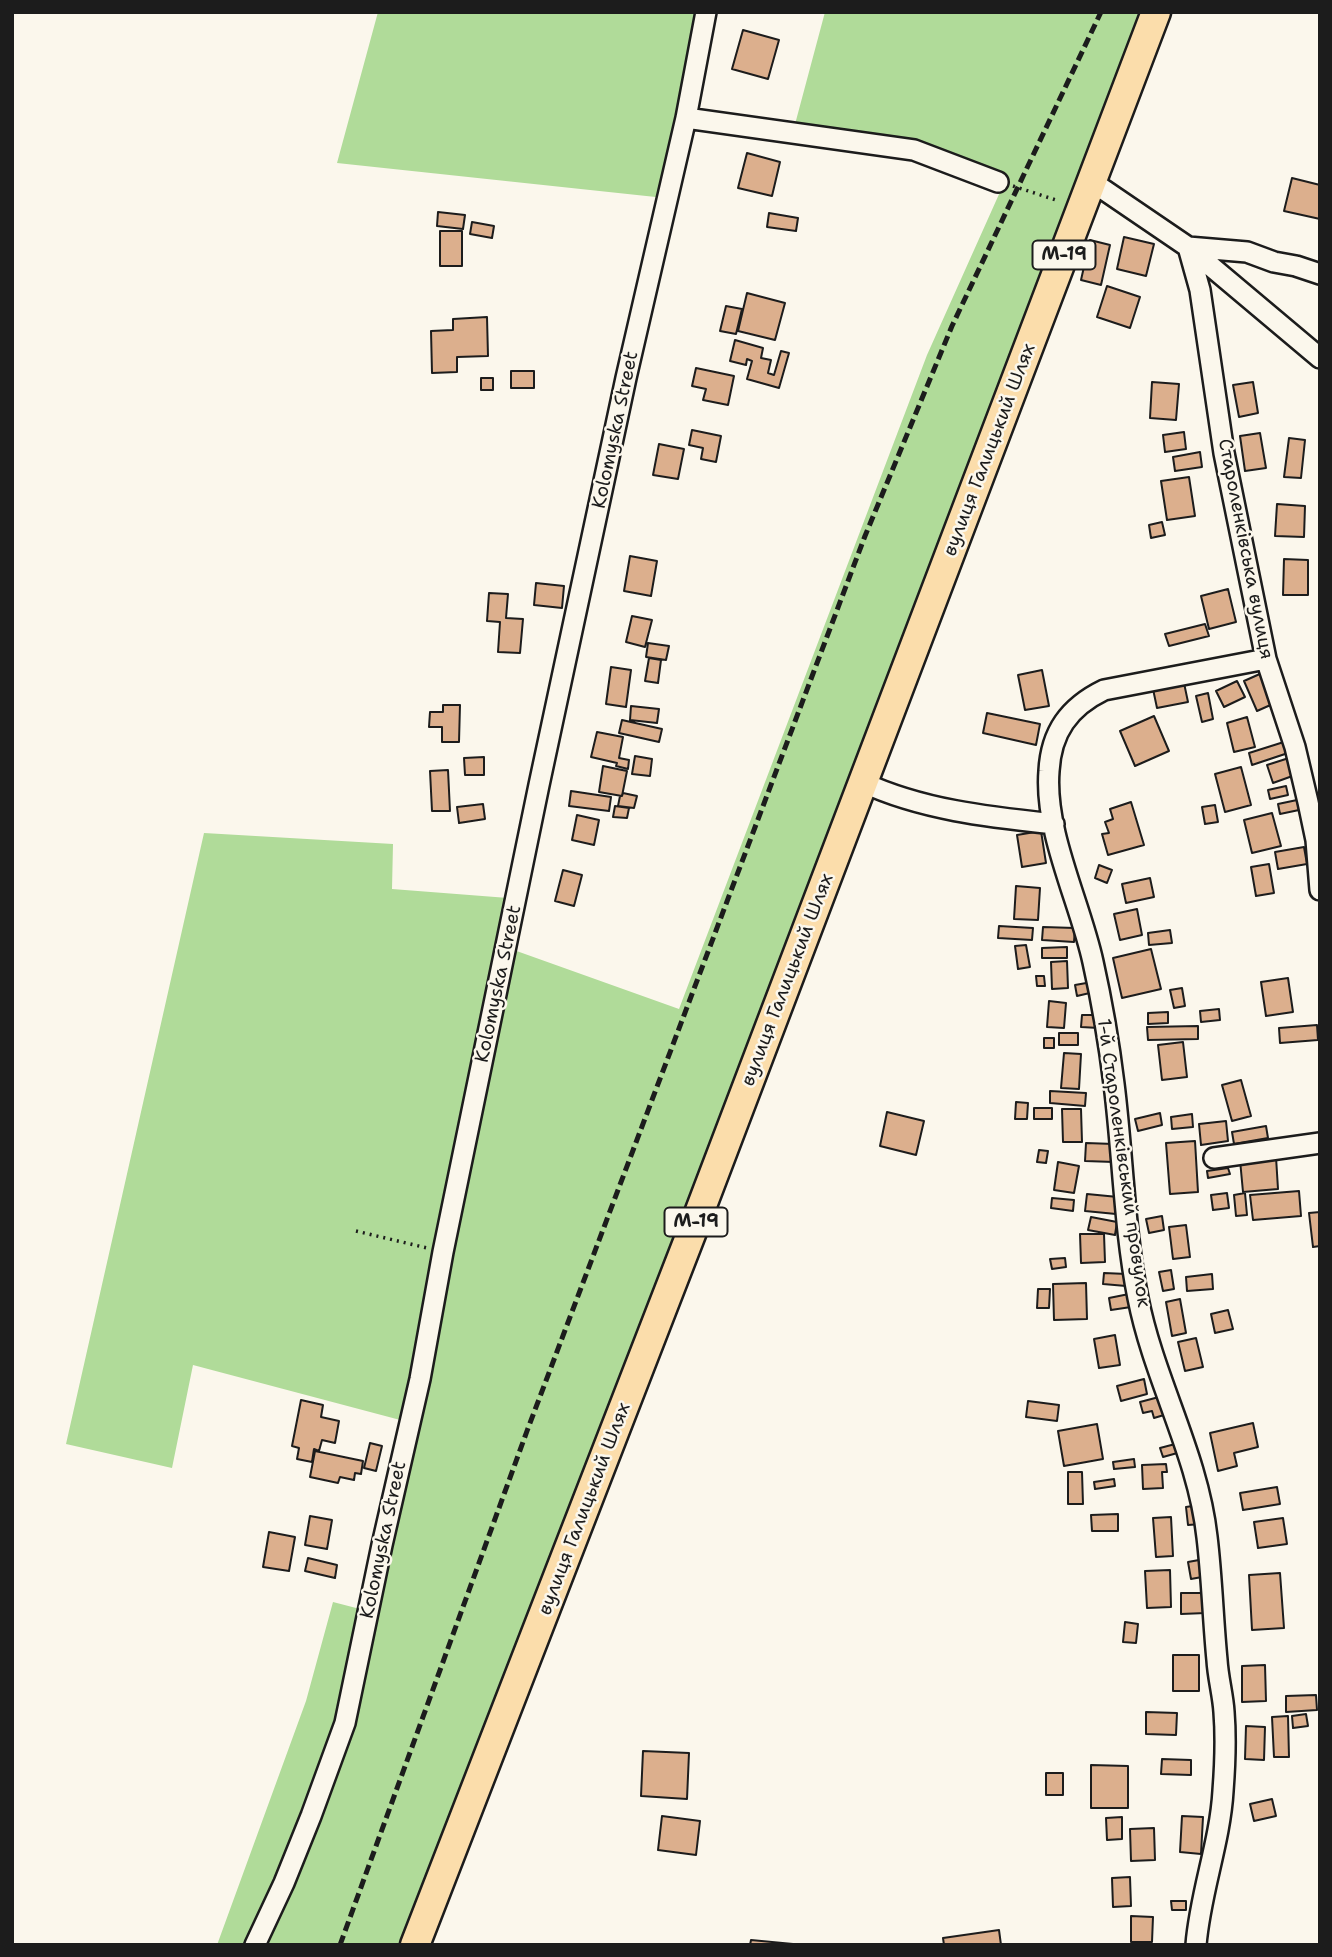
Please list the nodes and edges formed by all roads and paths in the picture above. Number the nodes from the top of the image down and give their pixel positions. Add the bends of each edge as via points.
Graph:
1 (706, 12) edge
2 (1156, 12) edge
3 (686, 118) junction
4 (1091, 181) junction
5 (998, 182) joint
6 (1081, 208) junction
7 (1188, 247) junction
8 (1320, 274) edge
9 (1320, 358) edge
10 (1266, 659) junction
11 (862, 782) junction
12 (1054, 824) junction
13 (1318, 840) edge
14 (1320, 890) edge
15 (1320, 1143) edge
16 (1214, 1158) dead end
17 (356, 1231) dead end
18 (443, 1252) junction
19 (255, 1945) edge
20 (415, 1945) edge
21 (1196, 1945) edge

1 - 3 street, Kolomyska Street
2 - 4 highway, вулиця Галицький Шлях / М-19
3 - 5 street via 914,150
3 - 18 street, Kolomyska Street via 626,378
4 - 6 highway, вулиця Галицький Шлях / М-19
4 - 7 street
5 - 6 path
6 - 11 highway, вулиця Галицький Шлях / М-19
7 - 8 street via 1247,253
7 - 9 street
7 - 10 street, Староленківська вулиця via 1200,290 1224,453
10 - 12 street, 1-й Староленківський провулок via 1104,690 1083,700 1068,714 1051,752 1048,774
10 - 13 street, Староленківська вулиця via 1295,747
11 - 12 street via 929,805
11 - 20 highway, вулиця Галицький Шлях / М-19
12 - 21 street, 1-й Староленківський провулок via 1103,1013 1138,1299 1196,1478 1207,1535 1224,1713 1223,1791
13 - 14 street, Староленківська вулиця
15 - 16 street
17 - 18 path
18 - 19 street, Kolomyska Street via 345,1723 307,1828

